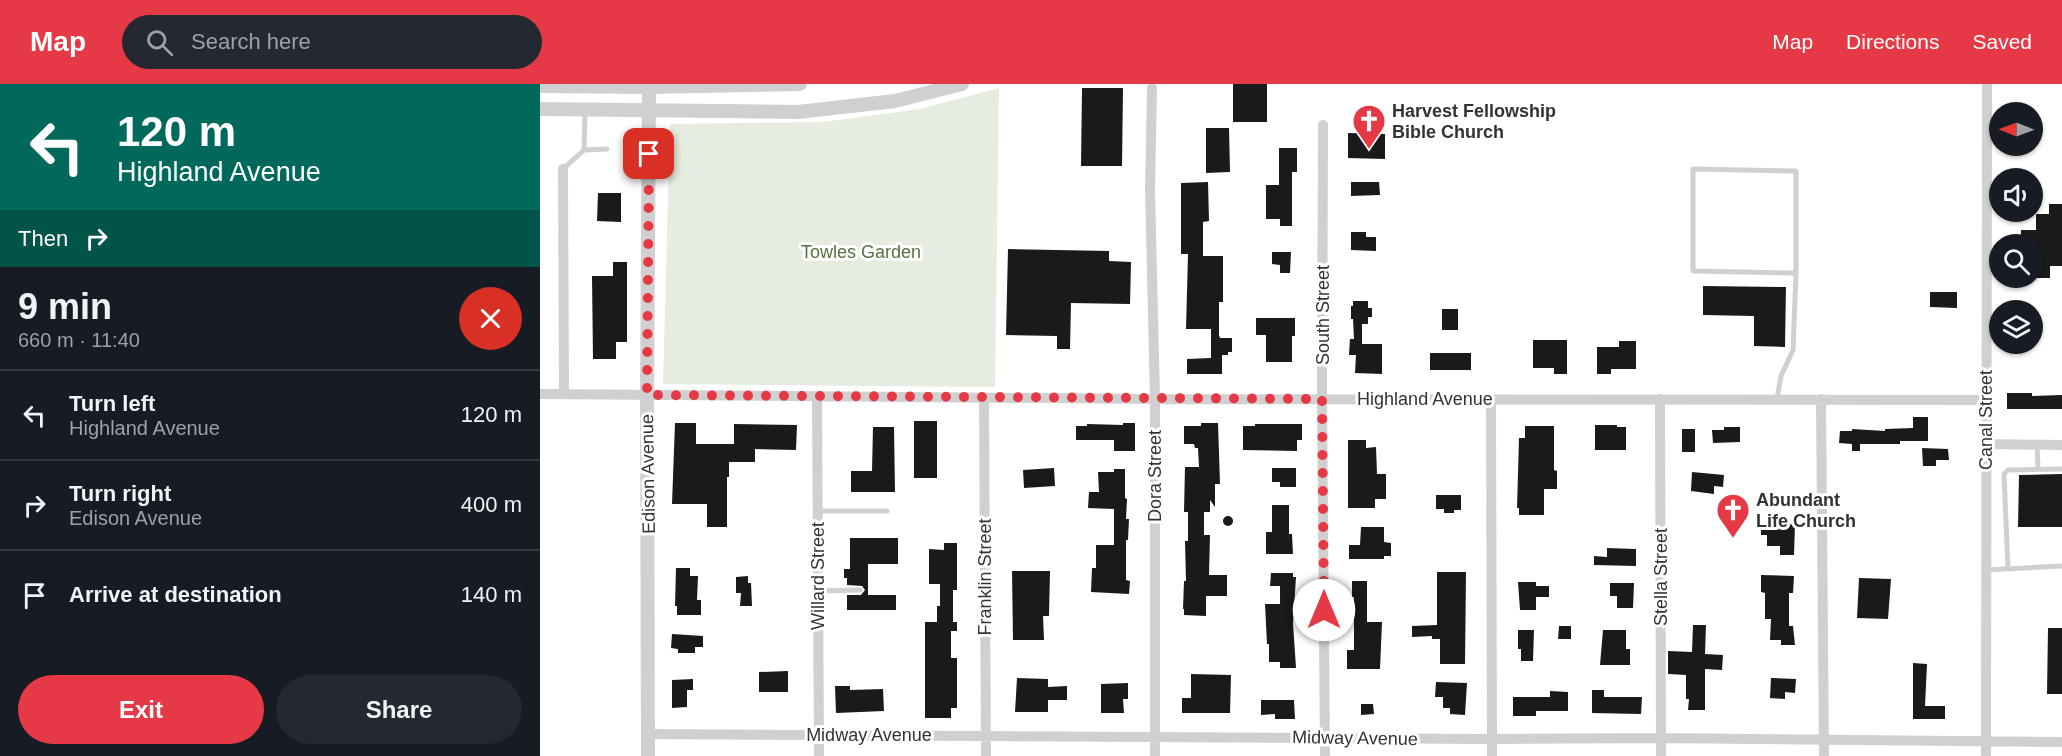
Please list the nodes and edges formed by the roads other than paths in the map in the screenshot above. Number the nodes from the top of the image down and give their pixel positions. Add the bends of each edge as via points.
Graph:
1 (800, 84) edge
2 (962, 84) edge
3 (1987, 84) edge
4 (649, 85) edge
5 (540, 86) edge
6 (1152, 88) dead end
7 (540, 109) edge
8 (585, 109) junction
9 (649, 109) junction
10 (1323, 125) dead end
11 (607, 149) dead end
12 (584, 150) junction
13 (563, 169) joint
14 (1796, 273) junction
15 (540, 394) edge
16 (564, 394) junction
17 (647, 395) junction
18 (818, 397) junction
19 (984, 398) junction
20 (1155, 399) junction
21 (1322, 399) junction
22 (1491, 399) junction
23 (1660, 399) junction
24 (1777, 399) junction
25 (1821, 399) junction
26 (1986, 400) junction
27 (1987, 444) junction
28 (2037, 444) junction
29 (2062, 445) edge
30 (2038, 469) junction
31 (2062, 469) edge
32 (818, 511) junction
33 (887, 511) dead end
34 (2062, 566) edge
35 (2008, 569) junction
36 (1986, 570) junction
37 (860, 590) dead end
38 (818, 591) junction
39 (648, 734) junction
40 (819, 735) junction
41 (986, 737) junction
42 (1155, 738) junction
43 (1325, 738) junction
44 (1661, 738) junction
45 (1492, 739) junction
46 (1823, 740) junction
47 (2062, 742) edge
48 (1986, 743) junction
49 (648, 756) edge
50 (819, 756) edge
51 (986, 756) edge
52 (1155, 756) edge
53 (1325, 756) edge
54 (1492, 756) edge
55 (1661, 756) edge
56 (1824, 756) edge
57 (1986, 756) edge

1 - 4 street
2 - 9 street via 896,101 798,112
3 - 26 street, Canal Street
4 - 5 street
4 - 9 street, Edison Avenue
6 - 20 street, Dora Street
7 - 8 street
8 - 9 street
8 - 12 lane
9 - 17 street, Edison Avenue
10 - 21 street, South Street
11 - 12 lane
12 - 13 lane
13 - 16 street
14 - 14 lane via 1693,271 1693,169 1796,171
14 - 24 lane via 1793,350 1781,376
15 - 16 street, Highland Avenue
16 - 17 street, Highland Avenue
17 - 18 street, Highland Avenue
17 - 39 street, Edison Avenue
18 - 19 street, Highland Avenue
18 - 32 street, Willard Street
19 - 20 street, Highland Avenue
19 - 41 street, Franklin Street
20 - 21 street, Highland Avenue
20 - 42 street, Dora Street
21 - 22 street, Highland Avenue
21 - 43 street, South Street
22 - 23 street, Highland Avenue
22 - 45 street
23 - 24 street, Highland Avenue
23 - 44 street, Stella Street
24 - 25 street, Highland Avenue
25 - 26 street, Highland Avenue
25 - 46 street
26 - 27 street, Canal Street
27 - 28 street
27 - 36 street, Canal Street
28 - 29 street
28 - 30 lane
30 - 31 lane
30 - 35 lane via 2008,470 2004,474
32 - 33 lane
32 - 38 street, Willard Street
34 - 35 lane
35 - 36 lane
36 - 48 street, Canal Street
37 - 38 lane
38 - 40 street, Willard Street
39 - 40 street, Midway Avenue
39 - 49 street, Edison Avenue
40 - 41 street, Midway Avenue
40 - 50 street, Willard Street
41 - 42 street, Midway Avenue
41 - 51 street, Franklin Street
42 - 43 street, Midway Avenue
42 - 52 street, Dora Street
43 - 45 street, Midway Avenue
43 - 53 street, South Street
44 - 45 street, Midway Avenue
44 - 46 street, Midway Avenue
44 - 55 street, Stella Street
45 - 54 street
46 - 48 street, Midway Avenue
46 - 56 street
47 - 48 street, Midway Avenue
48 - 57 street, Canal Street

